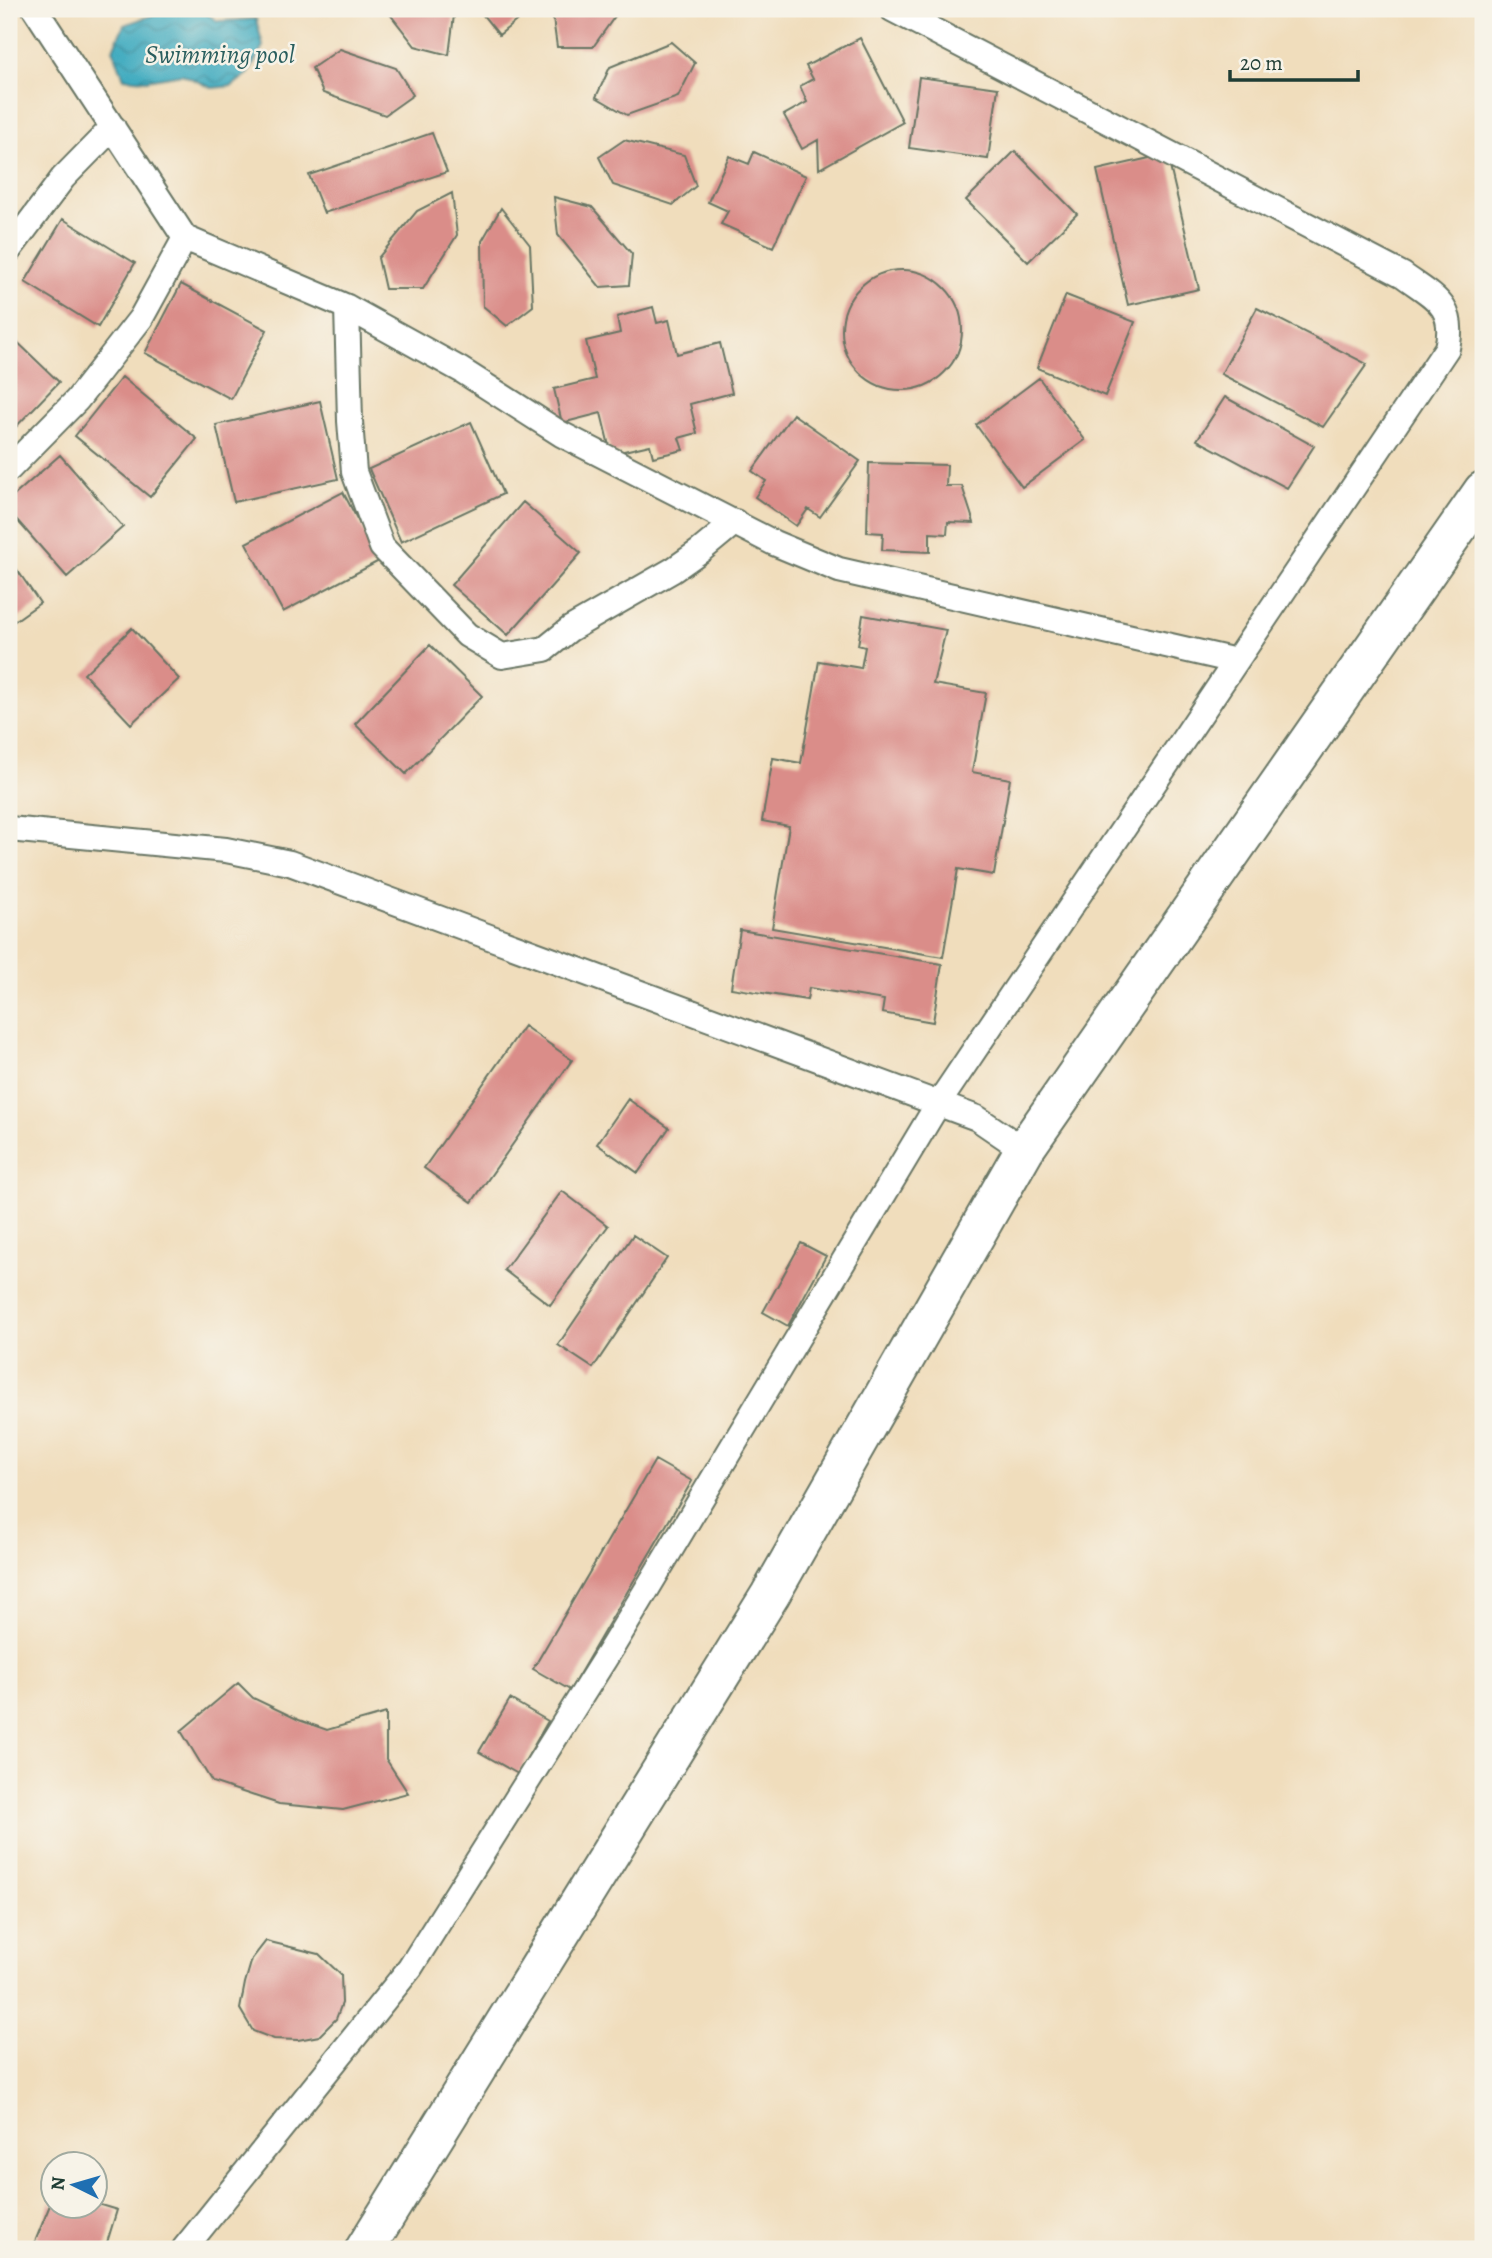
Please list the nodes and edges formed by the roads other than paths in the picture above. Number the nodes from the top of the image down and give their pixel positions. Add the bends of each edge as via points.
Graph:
1 (35, 9) edge
2 (892, 9) edge
3 (113, 127) junction
4 (185, 238) junction
5 (9, 250) edge
6 (347, 307) junction
7 (9, 469) edge
8 (1483, 491) edge
9 (735, 522) junction
10 (1236, 661) junction
11 (9, 829) edge
12 (938, 1104) junction
13 (1024, 1150) junction
14 (184, 2249) edge
15 (365, 2249) edge

1 - 3 lane
2 - 10 lane via 1403,275 1441,302 1451,330 1447,348
3 - 4 lane
3 - 5 lane via 63,178
4 - 6 lane
4 - 7 lane via 141,318 77,400
6 - 9 lane via 461,370 561,434
6 - 9 lane via 354,472 382,547 467,635 502,656 545,649 570,629 673,570
8 - 13 street
9 - 10 lane via 839,570
10 - 12 lane
11 - 12 lane via 226,850 290,863
12 - 13 lane via 977,1118
12 - 14 lane via 614,1644 410,1968
13 - 15 street via 771,1595

